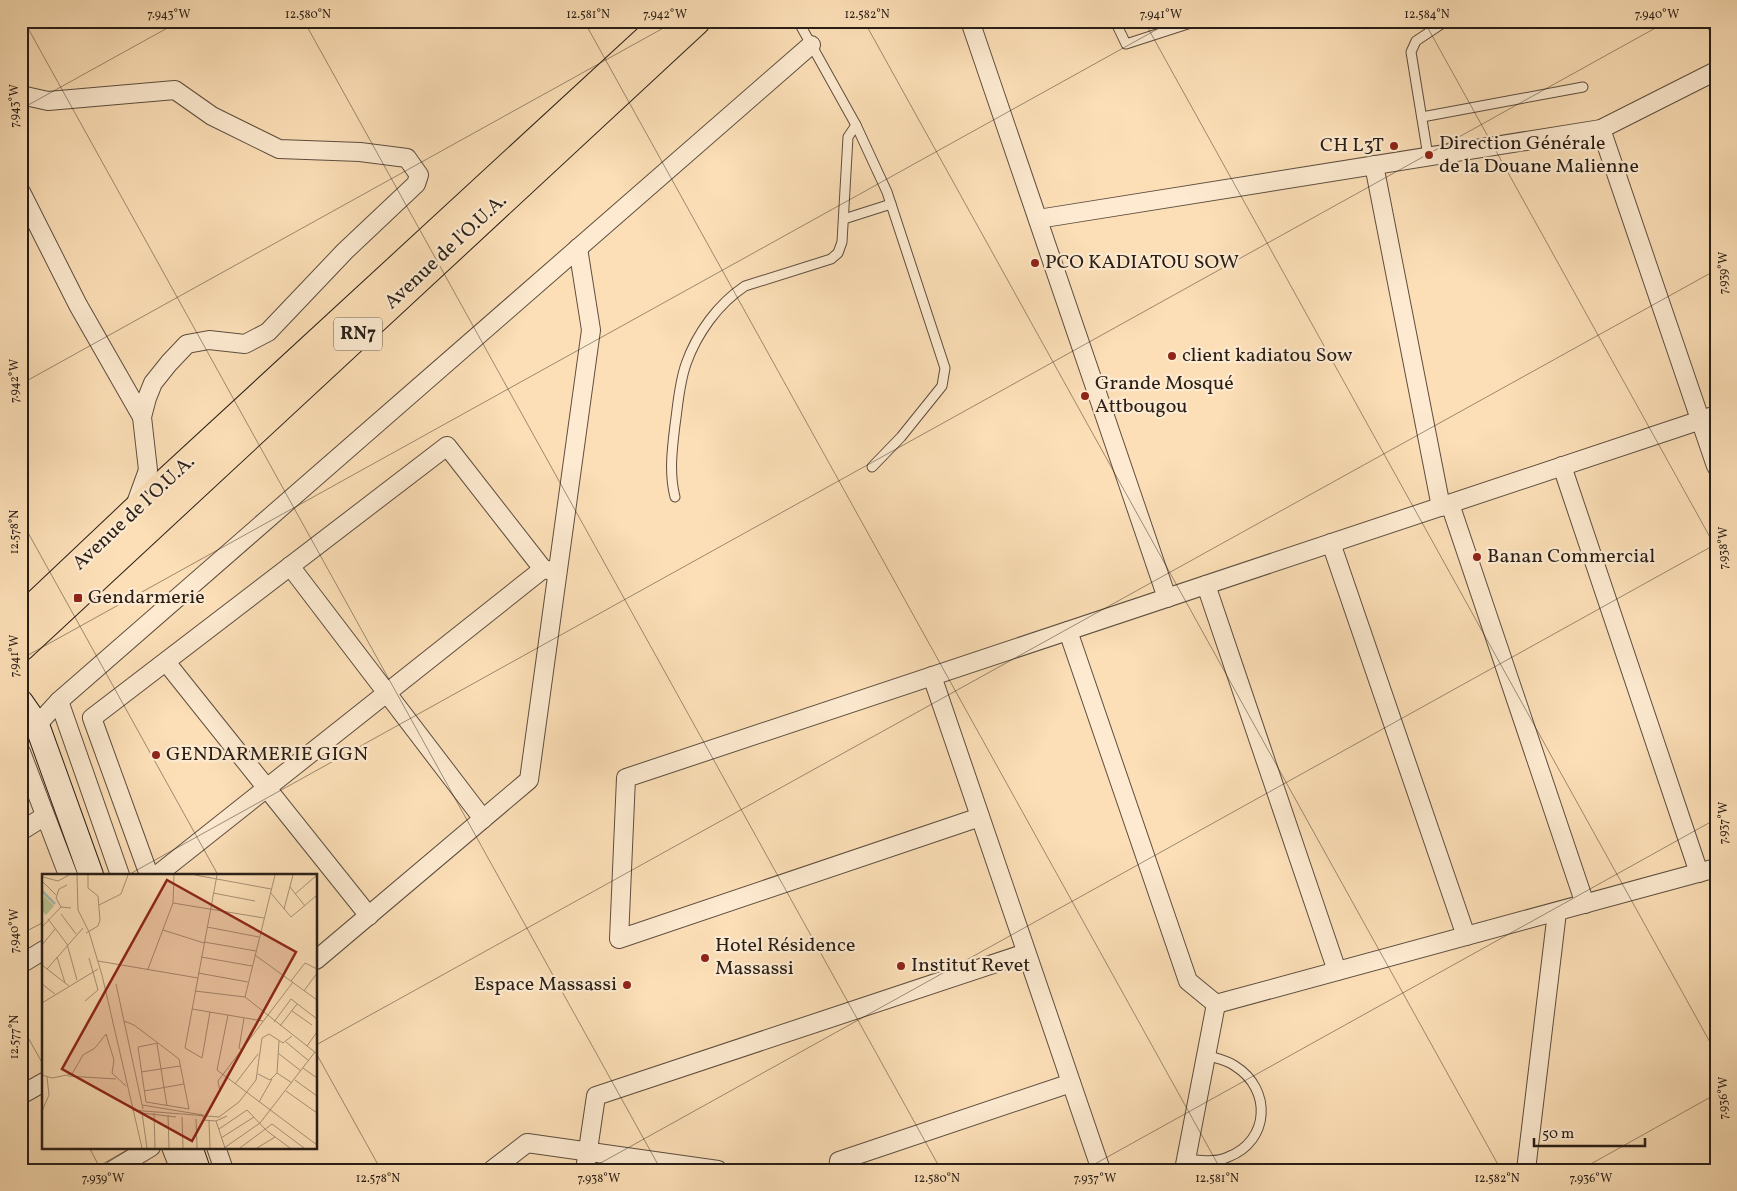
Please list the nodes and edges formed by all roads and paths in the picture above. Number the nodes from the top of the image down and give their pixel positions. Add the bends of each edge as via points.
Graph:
1 (667, 21) edge
2 (696, 21) edge
3 (798, 21) edge
4 (970, 21) edge
5 (1115, 21) edge
6 (1197, 21) edge
7 (1446, 21) edge
8 (811, 45) junction
9 (1716, 71) edge
10 (1583, 87) dead end
11 (21, 95) edge
12 (1422, 117) junction
13 (856, 125) junction
14 (1601, 129) junction
15 (1428, 156) junction
16 (1374, 165) junction
17 (21, 192) edge
18 (891, 204) junction
19 (1038, 218) junction
20 (844, 219) junction
21 (578, 248) junction
22 (142, 417) junction
23 (1708, 418) edge
24 (1562, 466) junction
25 (1716, 466) edge
26 (872, 468) dead end
27 (675, 497) dead end
28 (1445, 505) junction
29 (133, 513) junction
30 (1331, 543) junction
31 (290, 566) junction
32 (550, 570) junction
33 (1206, 585) junction
34 (1168, 598) junction
35 (21, 619) edge
36 (1068, 631) junction
37 (21, 647) edge
38 (166, 662) junction
39 (932, 676) junction
40 (386, 693) junction
41 (59, 701) junction
42 (21, 702) edge
43 (37, 725) junction
44 (21, 752) edge
45 (267, 788) junction
46 (46, 816) junction
47 (980, 817) junction
48 (483, 819) junction
49 (21, 831) edge
50 (1707, 871) edge
51 (68, 874) edge
52 (91, 874) edge
53 (120, 874) edge
54 (149, 874) edge
55 (158, 874) edge
56 (1585, 904) junction
57 (1557, 912) junction
58 (369, 916) junction
59 (1466, 936) junction
60 (42, 951) edge
61 (1026, 953) junction
62 (318, 958) edge
63 (21, 964) edge
64 (1338, 971) junction
65 (1216, 1004) junction
66 (1206, 1055) junction
67 (42, 1083) edge
68 (1070, 1083) junction
69 (21, 1095) edge
70 (149, 1148) edge
71 (171, 1148) edge
72 (190, 1148) edge
73 (216, 1148) edge
74 (588, 1151) junction
75 (1185, 1164) edge
76 (113, 1170) edge
77 (180, 1170) edge
78 (198, 1170) edge
79 (224, 1170) edge
80 (492, 1170) edge
81 (585, 1170) edge
82 (718, 1170) edge
83 (838, 1170) edge
84 (1101, 1170) edge
85 (1526, 1170) edge

1 - 29 highway, Avenue de l'O.U.A. / RN7
2 - 37 highway, Avenue de l'O.U.A. / RN7
3 - 8 lane
4 - 19 street
5 - 6 lane via 1126,44
7 - 12 lane via 1416,41 1411,52
8 - 13 lane
8 - 21 street
9 - 14 street
10 - 12 lane
11 - 22 street via 48,101 175,90 212,116 278,150 360,152 406,158 419,175 416,184 345,251 268,332 245,344 209,340 187,344 153,384
12 - 15 lane
13 - 18 lane
13 - 20 lane via 848,137
14 - 15 street
14 - 23 street
15 - 16 street
16 - 19 street
16 - 28 street
17 - 22 street via 78,305
18 - 20 lane
18 - 26 lane via 945,368 942,386
19 - 34 street
20 - 27 lane via 842,242 838,253 831,259 745,286 733,294 708,322 686,364 680,392 672,449 671,481
21 - 32 street via 591,330
21 - 41 street
22 - 29 street via 148,470
23 - 24 street
23 - 25 street
24 - 28 street
24 - 50 street
28 - 30 street
28 - 56 street
29 - 35 highway, Avenue de l'O.U.A. / RN7
30 - 33 street
30 - 59 street
31 - 32 street via 447,446
31 - 38 street
31 - 40 street
32 - 40 street
32 - 48 street via 529,780
33 - 34 street
33 - 64 street
34 - 36 street
36 - 39 street
36 - 65 street via 1188,981
38 - 45 street
38 - 54 street via 92,718
39 - 47 street
39 - 47 street via 626,778 619,939
40 - 45 street
40 - 48 street
41 - 43 street
41 - 53 street
42 - 43 street
43 - 52 street
44 - 46 street
45 - 55 street
45 - 58 street
46 - 49 street
46 - 51 street
47 - 61 street
48 - 58 street
50 - 56 street
56 - 57 street
57 - 59 street
57 - 85 street
58 - 62 street
59 - 64 street
60 - 63 street
61 - 68 street
61 - 74 street via 596,1096
64 - 65 street
65 - 66 street
66 - 75 street
66 - 75 lane via 1235,1065 1249,1078 1262,1106 1260,1125 1252,1140 1239,1152 1226,1158
67 - 69 street
68 - 83 street via 839,1161
68 - 84 street
70 - 76 street
71 - 77 street
72 - 78 street
73 - 79 street
74 - 80 street via 527,1143
74 - 81 street
74 - 82 street

